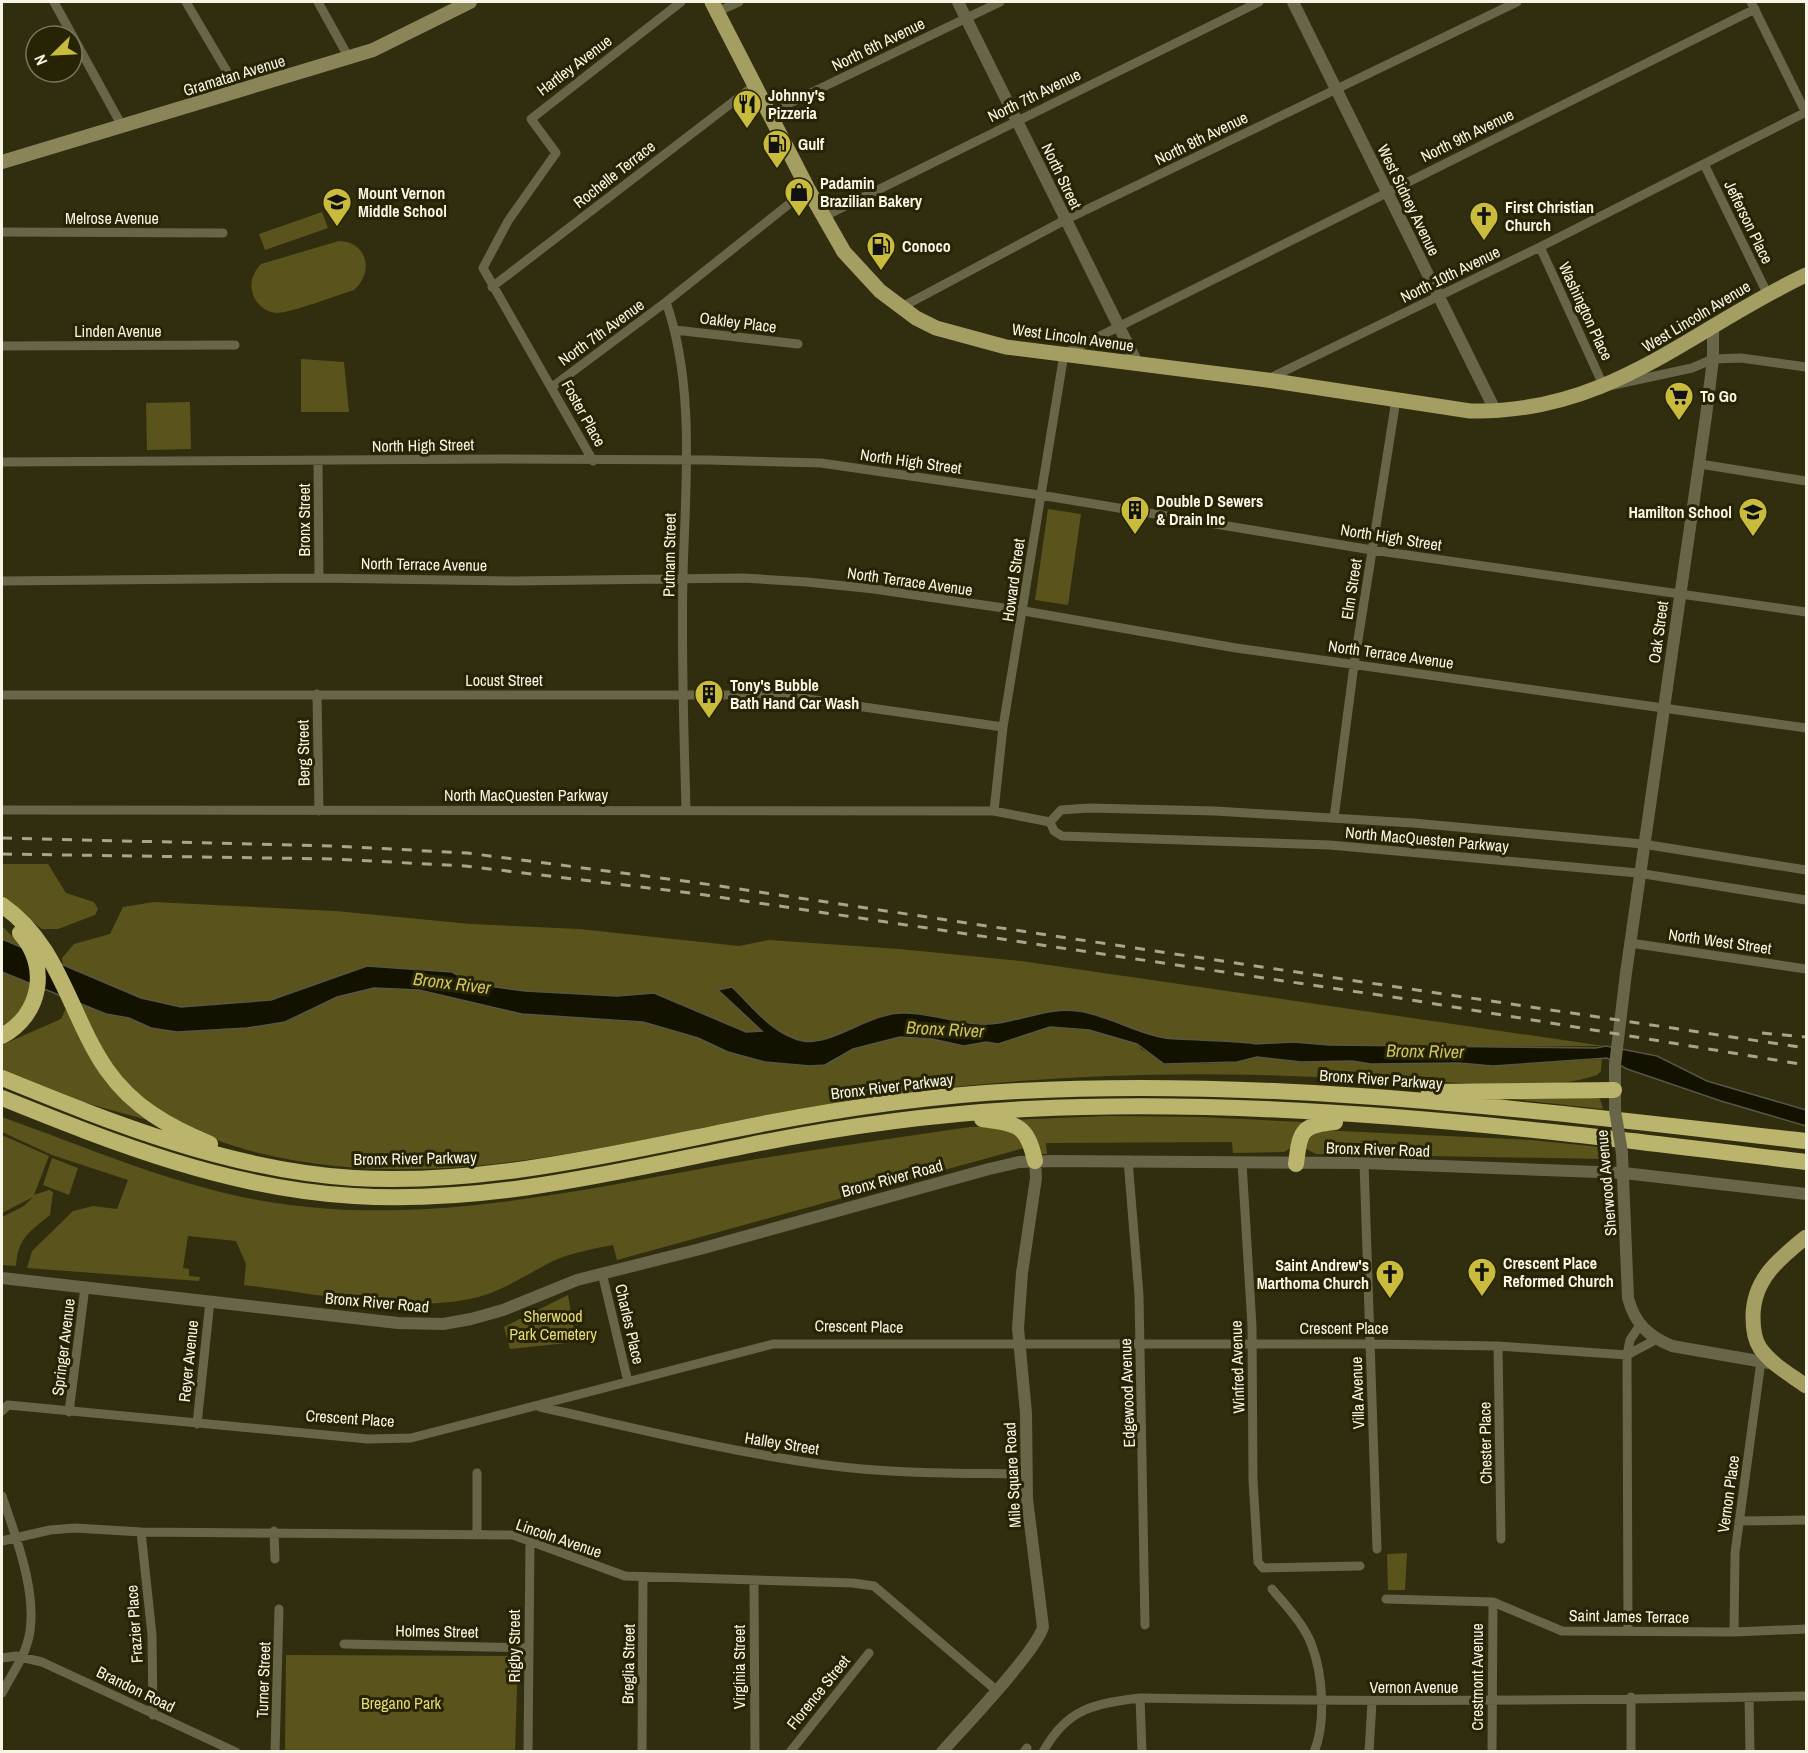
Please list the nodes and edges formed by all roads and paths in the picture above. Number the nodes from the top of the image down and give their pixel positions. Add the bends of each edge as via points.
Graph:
1 (54, 2) edge
2 (186, 2) edge
3 (318, 2) edge
4 (470, 2) edge
5 (681, 2) edge
6 (739, 2) edge
7 (958, 2) edge
8 (1000, 2) edge
9 (1259, 2) edge
10 (1293, 2) edge
11 (1517, 2) edge
12 (454, 5) edge
13 (1753, 5) edge
14 (715, 7) edge
15 (966, 17) junction
16 (349, 58) junction
17 (755, 85) junction
18 (1336, 89) junction
19 (239, 92) junction
20 (769, 113) junction
21 (1806, 113) edge
22 (1017, 119) junction
23 (122, 126) junction
24 (2, 162) edge
25 (1704, 164) junction
26 (808, 189) junction
27 (1387, 192) junction
28 (823, 217) junction
29 (1065, 220) junction
30 (2, 232) edge
31 (223, 233) dead end
32 (1540, 247) junction
33 (1806, 275) edge
34 (492, 287) junction
35 (1767, 293) junction
36 (1437, 296) junction
37 (666, 303) junction
38 (900, 308) junction
39 (1713, 325) junction
40 (1118, 328) junction
41 (675, 330) junction
42 (798, 344) dead end
43 (235, 345) dead end
44 (2, 346) edge
45 (1064, 354) junction
46 (1713, 359) junction
47 (1138, 365) junction
48 (1806, 367) edge
49 (1267, 380) junction
50 (552, 387) junction
51 (1604, 387) junction
52 (1396, 400) junction
53 (1496, 412) junction
54 (686, 460) junction
55 (318, 461) junction
56 (593, 461) junction
57 (2, 462) edge
58 (1700, 464) junction
59 (1806, 481) edge
60 (1040, 495) junction
61 (1372, 550) junction
62 (319, 578) junction
63 (683, 578) junction
64 (2, 581) edge
65 (1680, 594) junction
66 (1024, 611) junction
67 (1806, 612) edge
68 (1354, 664) junction
69 (317, 694) junction
70 (684, 694) junction
71 (2, 695) edge
72 (1664, 707) junction
73 (1003, 727) junction
74 (1806, 728) edge
75 (686, 809) junction
76 (2, 810) edge
77 (319, 811) junction
78 (994, 811) junction
79 (1334, 818) junction
80 (1050, 822) junction
81 (1643, 844) junction
82 (1806, 870) edge
83 (1638, 873) junction
84 (1806, 900) edge
85 (2, 905) edge
86 (2, 917) edge
87 (1630, 943) junction
88 (1806, 969) edge
89 (2, 1036) edge
90 (2, 1078) edge
91 (1614, 1090) junction
92 (1383, 1097) junction
93 (2, 1098) edge
94 (2, 1104) edge
95 (42, 1114) junction
96 (949, 1115) junction
97 (1390, 1117) junction
98 (1806, 1141) edge
99 (1128, 1160) junction
100 (1035, 1161) junction
101 (1806, 1162) edge
102 (1242, 1163) junction
103 (1364, 1163) junction
104 (1296, 1164) junction
105 (260, 1166) junction
106 (1624, 1173) junction
107 (1806, 1194) edge
108 (1806, 1237) edge
109 (602, 1273) junction
110 (2, 1278) edge
111 (85, 1287) junction
112 (210, 1301) junction
113 (1640, 1325) junction
114 (1657, 1340) junction
115 (1018, 1342) junction
116 (1252, 1344) junction
117 (1370, 1344) junction
118 (1141, 1345) junction
119 (1498, 1346) junction
120 (1627, 1355) junction
121 (1769, 1363) junction
122 (628, 1382) junction
123 (1806, 1386) edge
124 (538, 1406) junction
125 (4, 1407) edge
126 (69, 1412) junction
127 (197, 1424) junction
128 (477, 1473) dead end
129 (1026, 1474) junction
130 (2, 1496) edge
131 (1806, 1520) edge
132 (1739, 1521) junction
133 (274, 1531) junction
134 (141, 1532) junction
135 (477, 1534) junction
136 (15, 1538) junction
137 (1501, 1539) dead end
138 (530, 1540) junction
139 (2, 1541) edge
140 (1377, 1549) dead end
141 (275, 1559) dead end
142 (1360, 1566) dead end
143 (644, 1577) junction
144 (754, 1582) junction
145 (1272, 1589) dead end
146 (1386, 1599) dead end
147 (1493, 1602) junction
148 (279, 1609) dead end
149 (1145, 1625) dead end
150 (1806, 1629) edge
151 (1628, 1631) junction
152 (1734, 1632) junction
153 (344, 1644) dead end
154 (529, 1648) junction
155 (869, 1653) dead end
156 (22, 1657) junction
157 (2, 1658) edge
158 (996, 1690) junction
159 (2, 1693) edge
160 (1806, 1696) edge
161 (1631, 1697) junction
162 (1749, 1697) junction
163 (1140, 1698) junction
164 (1322, 1701) junction
165 (1372, 1702) junction
166 (1493, 1702) junction
167 (153, 1715) junction
168 (236, 1752) edge
169 (275, 1752) edge
170 (528, 1752) edge
171 (642, 1752) edge
172 (755, 1752) edge
173 (790, 1752) edge
174 (942, 1752) edge
175 (1043, 1752) edge
176 (1142, 1752) edge
177 (1314, 1752) edge
178 (1369, 1752) edge
179 (1492, 1752) edge
180 (1631, 1752) edge
181 (1750, 1752) edge

1 - 23 street
2 - 19 street
3 - 16 street
4 - 12 main road, Gramatan Avenue
5 - 34 street, Hartley Avenue via 531,119 556,153 488,255 483,268
6 - 14 street
7 - 15 street, North Street
8 - 15 street, North 6th Avenue
9 - 22 street, North 7th Avenue
10 - 18 street, West Sidney Avenue
11 - 18 street, North 8th Avenue
12 - 16 main road, Gramatan Avenue via 373,50
13 - 21 street
13 - 27 street, North 9th Avenue
14 - 17 main road, West Lincoln Avenue
15 - 20 street, North 6th Avenue
15 - 22 street, North Street
16 - 19 main road, Gramatan Avenue
17 - 20 main road, West Lincoln Avenue
17 - 34 street, Rochelle Terrace
18 - 27 street, West Sidney Avenue
18 - 29 street, North 8th Avenue
19 - 23 main road, Gramatan Avenue
20 - 26 main road, West Lincoln Avenue
21 - 25 street, North 10th Avenue
22 - 28 street, North 7th Avenue
22 - 29 street, North Street
23 - 24 main road, Gramatan Avenue
25 - 32 street, North 10th Avenue
25 - 35 street, Jefferson Place
26 - 28 main road, West Lincoln Avenue
26 - 37 street, North 7th Avenue
27 - 36 street, West Sidney Avenue
27 - 40 street, North 9th Avenue
28 - 38 main road, West Lincoln Avenue via 859,270
29 - 38 street, North 8th Avenue
29 - 40 street, North Street
30 - 31 street, Melrose Avenue
32 - 36 street, North 10th Avenue
32 - 51 street, Washington Place
33 - 35 main road, West Lincoln Avenue
34 - 50 street, Foster Place
35 - 39 main road, West Lincoln Avenue
36 - 49 street, North 10th Avenue
36 - 53 street, West Sidney Avenue
37 - 41 street, Putnam Street
37 - 50 street, North 7th Avenue
38 - 45 main road, West Lincoln Avenue via 936,328 1006,347
39 - 46 street, Oak Street
39 - 51 main road, West Lincoln Avenue via 1666,357
40 - 45 street, North 9th Avenue
40 - 47 street, North Street
41 - 42 street, Oakley Place
41 - 54 street, Putnam Street via 688,443
43 - 44 street, Linden Avenue
45 - 47 main road, West Lincoln Avenue
45 - 60 street, Howard Street
46 - 48 street, West Lincoln Avenue via 1741,358
46 - 51 street, West Lincoln Avenue via 1692,368
46 - 58 street, Oak Street
47 - 49 main road, West Lincoln Avenue
49 - 52 main road, West Lincoln Avenue
50 - 56 street, Foster Place
51 - 53 main road, West Lincoln Avenue via 1554,402
52 - 53 main road, West Lincoln Avenue
52 - 61 street, Elm Street
54 - 56 street, North High Street
54 - 60 street, North High Street via 821,463
54 - 63 street, Putnam Street
55 - 56 street, North High Street
55 - 57 street, North High Street
55 - 62 street, Bronx Street
58 - 59 street
58 - 65 street, Oak Street
60 - 61 street, North High Street
60 - 66 street, Howard Street
61 - 65 street, North High Street
61 - 68 street, Elm Street
62 - 63 street, North Terrace Avenue
62 - 64 street, North Terrace Avenue
63 - 66 street, North Terrace Avenue via 743,578 863,588
63 - 70 street, Putnam Street
65 - 67 street, North High Street
65 - 72 street, Oak Street
66 - 68 street, North Terrace Avenue
66 - 73 street, Howard Street
68 - 72 street, North Terrace Avenue
68 - 79 street, Elm Street
69 - 70 street, Locust Street
69 - 71 street, Locust Street
69 - 77 street, Berg Street
70 - 73 street, Locust Street via 780,695
70 - 75 street, Putnam Street
72 - 74 street, North Terrace Avenue
72 - 81 street, Oak Street
73 - 78 street, Howard Street
75 - 77 street, North MacQuesten Parkway
75 - 78 street, North MacQuesten Parkway
76 - 77 street, North MacQuesten Parkway
78 - 80 street, North MacQuesten Parkway
79 - 80 street, North MacQuesten Parkway via 1089,808 1061,810
79 - 81 street, North MacQuesten Parkway
80 - 83 street, North MacQuesten Parkway via 1062,837 1330,845
81 - 82 street, North MacQuesten Parkway
81 - 83 street, Oak Street
83 - 84 street, North MacQuesten Parkway
83 - 87 street, Oak Street
85 - 105 highway via 24,923 45,949 96,1052 126,1093 173,1128
86 - 89 highway via 31,948 39,977 30,1010
87 - 88 street, North West Street
87 - 91 street, Sherwood Avenue
90 - 105 highway, Bronx River Parkway via 155,1137
91 - 92 highway via 1456,1090
91 - 106 street, Sherwood Avenue, bridge
92 - 98 highway, Bronx River Parkway via 1520,1108
92 - 105 highway, Bronx River Parkway via 1209,1089 1017,1091 833,1111 584,1160 477,1175 367,1178
93 - 95 highway
94 - 95 highway
95 - 96 highway via 221,1176 314,1192 393,1197 473,1194 545,1185 790,1137
96 - 97 highway via 1031,1108 1144,1107
96 - 100 highway via 1005,1122 1021,1128 1029,1138
97 - 101 highway
97 - 104 highway via 1311,1126 1300,1136
99 - 100 street, Bronx River Road
99 - 102 street, Bronx River Road
99 - 118 street, Edgewood Avenue
100 - 109 street, Bronx River Road via 989,1168
100 - 115 street, Mile Square Road
102 - 104 street, Bronx River Road
102 - 116 street, Winfred Avenue
103 - 104 street, Bronx River Road
103 - 106 street, Bronx River Road
103 - 117 street, Villa Avenue
106 - 107 street, Bronx River Road
106 - 113 street, Sherwood Avenue via 1628,1298
108 - 121 main road via 1769,1269 1753,1301 1753,1332
109 - 112 street, Bronx River Road via 503,1310 443,1324 398,1323
109 - 122 street, Charles Place
110 - 111 street, Bronx River Road
111 - 112 street, Bronx River Road
111 - 126 street, Springer Avenue
112 - 127 street, Reyer Avenue
113 - 114 street
113 - 120 street via 1630,1340
114 - 120 street
114 - 121 street via 1692,1351
115 - 118 street, Crescent Place
115 - 122 street, Crescent Place via 773,1344
115 - 129 street, Mile Square Road via 1026,1413
116 - 117 street, Crescent Place
116 - 118 street, Crescent Place
116 - 142 street, Winfred Avenue via 1258,1562 1263,1568
117 - 119 street, Crescent Place
117 - 140 street, Villa Avenue
118 - 149 street, Edgewood Avenue
119 - 120 street, Crescent Place
119 - 137 street, Chester Place
120 - 151 street
121 - 123 main road
121 - 132 street, Vernon Place
122 - 124 street, Crescent Place
124 - 127 street, Crescent Place via 411,1438 368,1439
124 - 129 street, Halley Street via 730,1450 828,1465 933,1473
125 - 126 street, Springer Avenue
126 - 127 street, Crescent Place
128 - 135 street
129 - 158 street, Mile Square Road via 1043,1627
130 - 136 street
131 - 132 street
132 - 152 street, Vernon Place
133 - 134 street, Lincoln Avenue
133 - 135 street, Lincoln Avenue
133 - 141 street
134 - 136 street, Lincoln Avenue via 75,1528
134 - 167 street, Frazier Place via 152,1635
135 - 138 street, Lincoln Avenue via 513,1535
136 - 139 street, Lincoln Avenue
136 - 156 street via 28,1586 32,1625
138 - 143 street, Lincoln Avenue via 606,1570
138 - 154 street, Rigby Street
143 - 144 street, Lincoln Avenue
143 - 171 street, Breglia Street
144 - 158 street, Lincoln Avenue via 874,1586
144 - 172 street, Virginia Street
145 - 164 street via 1312,1646
146 - 147 street, Saint James Terrace
147 - 151 street, Saint James Terrace via 1562,1631
147 - 166 street, Crestmont Avenue
148 - 169 street, Turner Street
150 - 152 street, Saint James Terrace
151 - 152 street, Saint James Terrace
153 - 154 street, Holmes Street
154 - 170 street, Rigby Street
155 - 173 street, Florence Street
156 - 157 street
156 - 159 street
156 - 167 street, Brandon Road via 76,1677
158 - 174 street, Mile Square Road
160 - 162 street, Vernon Avenue
161 - 162 street, Vernon Avenue
161 - 166 street, Vernon Avenue
161 - 180 street
162 - 181 street
163 - 164 street, Vernon Avenue
163 - 175 street, Vernon Avenue via 1092,1705 1070,1717
163 - 176 street
164 - 165 street, Vernon Avenue
164 - 177 street
165 - 166 street, Vernon Avenue
165 - 178 street
166 - 179 street, Crestmont Avenue
167 - 168 street, Brandon Road

